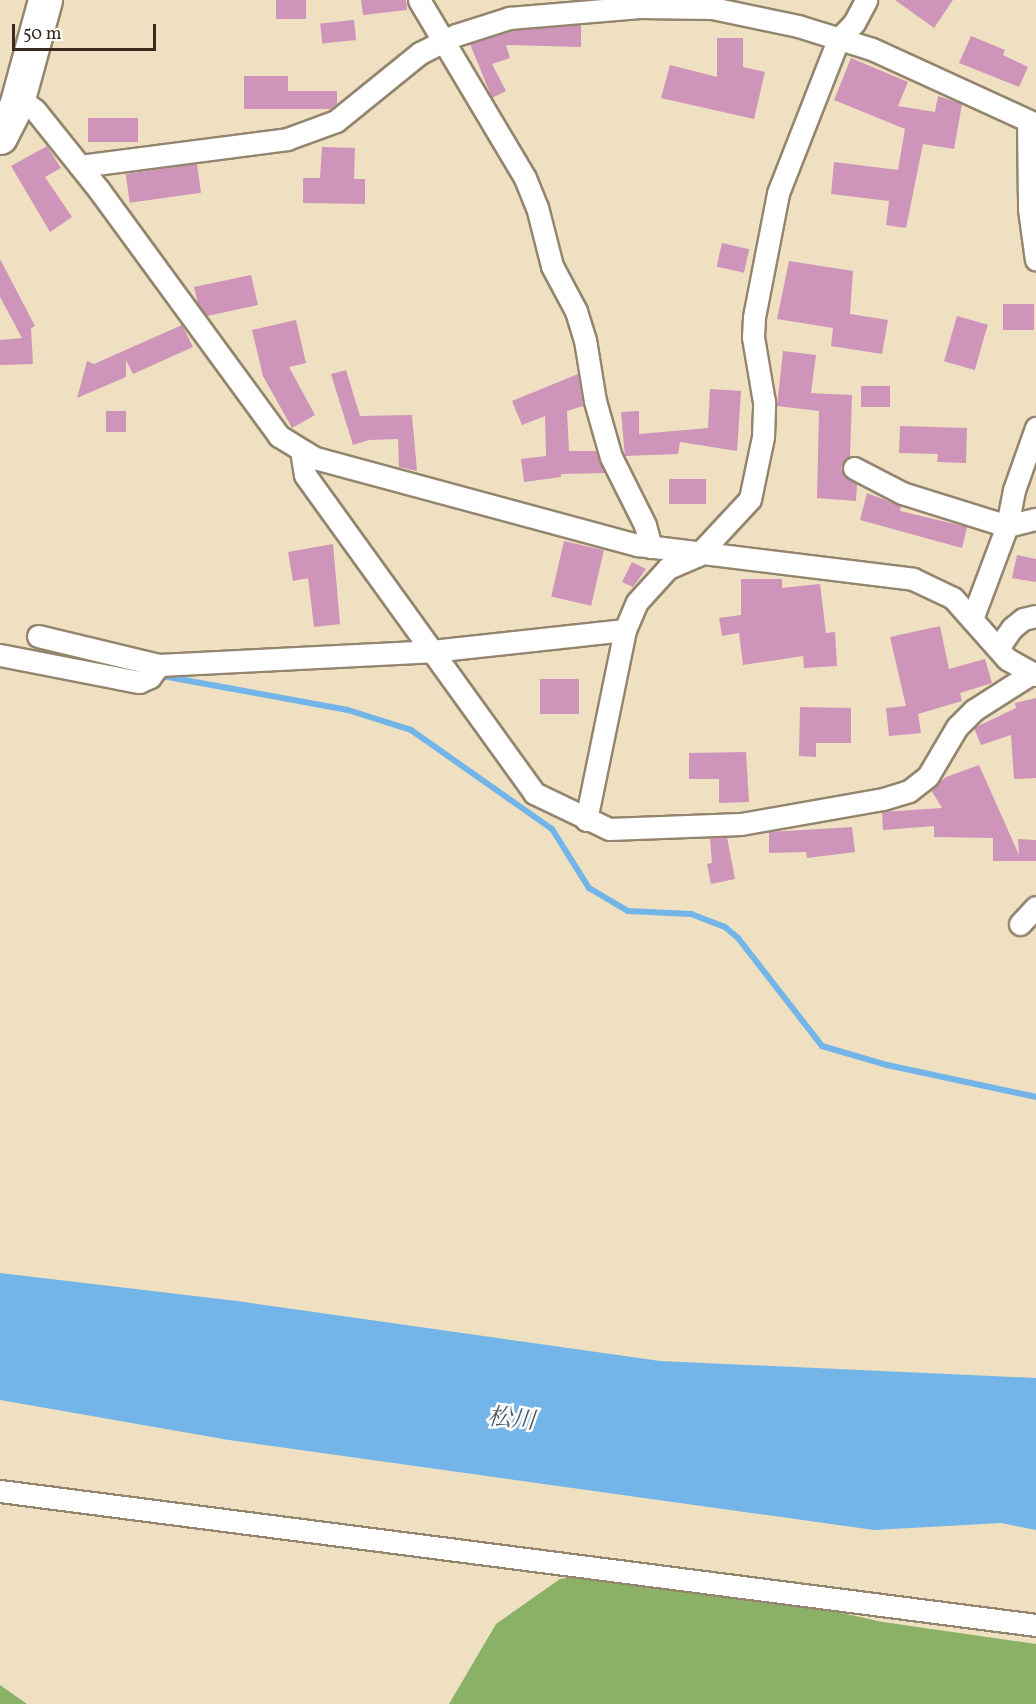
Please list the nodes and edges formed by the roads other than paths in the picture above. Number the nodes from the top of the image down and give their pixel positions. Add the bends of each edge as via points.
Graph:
1 (45, 0) edge
2 (419, 0) edge
3 (866, 0) edge
4 (445, 40) junction
5 (838, 40) junction
6 (19, 98) junction
7 (1032, 123) edge
8 (0, 137) edge
9 (80, 166) junction
10 (1036, 260) edge
11 (1036, 428) edge
12 (301, 450) junction
13 (854, 468) dead end
14 (1036, 519) edge
15 (1007, 526) junction
16 (651, 547) junction
17 (698, 555) junction
18 (1036, 616) edge
19 (972, 619) junction
20 (625, 630) junction
21 (38, 636) dead end
22 (998, 648) junction
23 (432, 651) junction
24 (0, 655) edge
25 (159, 665) junction
26 (1034, 674) edge
27 (586, 819) junction
28 (1036, 907) edge
29 (1020, 924) dead end
30 (0, 1491) edge
31 (1036, 1625) edge

1 - 6 main road
2 - 4 street
3 - 5 street via 854,23
4 - 5 street via 509,18 640,7 712,8 798,26
4 - 9 street via 420,53 336,121 286,139
4 - 16 street via 537,207 552,266 582,331 595,401 611,457 645,525
5 - 7 street via 872,49
5 - 17 street via 778,194 754,317 763,425 750,499
6 - 8 main road
6 - 9 street via 35,110
7 - 10 street via 1029,209
9 - 12 street via 279,436
11 - 15 street via 1014,490
12 - 16 street via 383,479
12 - 23 street via 305,475
13 - 15 street via 902,494
14 - 15 street
15 - 19 street
16 - 17 street
17 - 19 street via 913,579 953,598
17 - 20 street via 668,568 656,579 638,602
18 - 22 street via 1023,619 1012,628
19 - 22 street
20 - 23 street
20 - 27 street
21 - 25 street
22 - 26 street via 1006,659
23 - 25 street
23 - 27 street via 534,793
24 - 25 street via 139,682 150,677
26 - 27 street via 974,710 957,727 928,776 909,791 741,824 609,829
28 - 29 street
30 - 31 street

